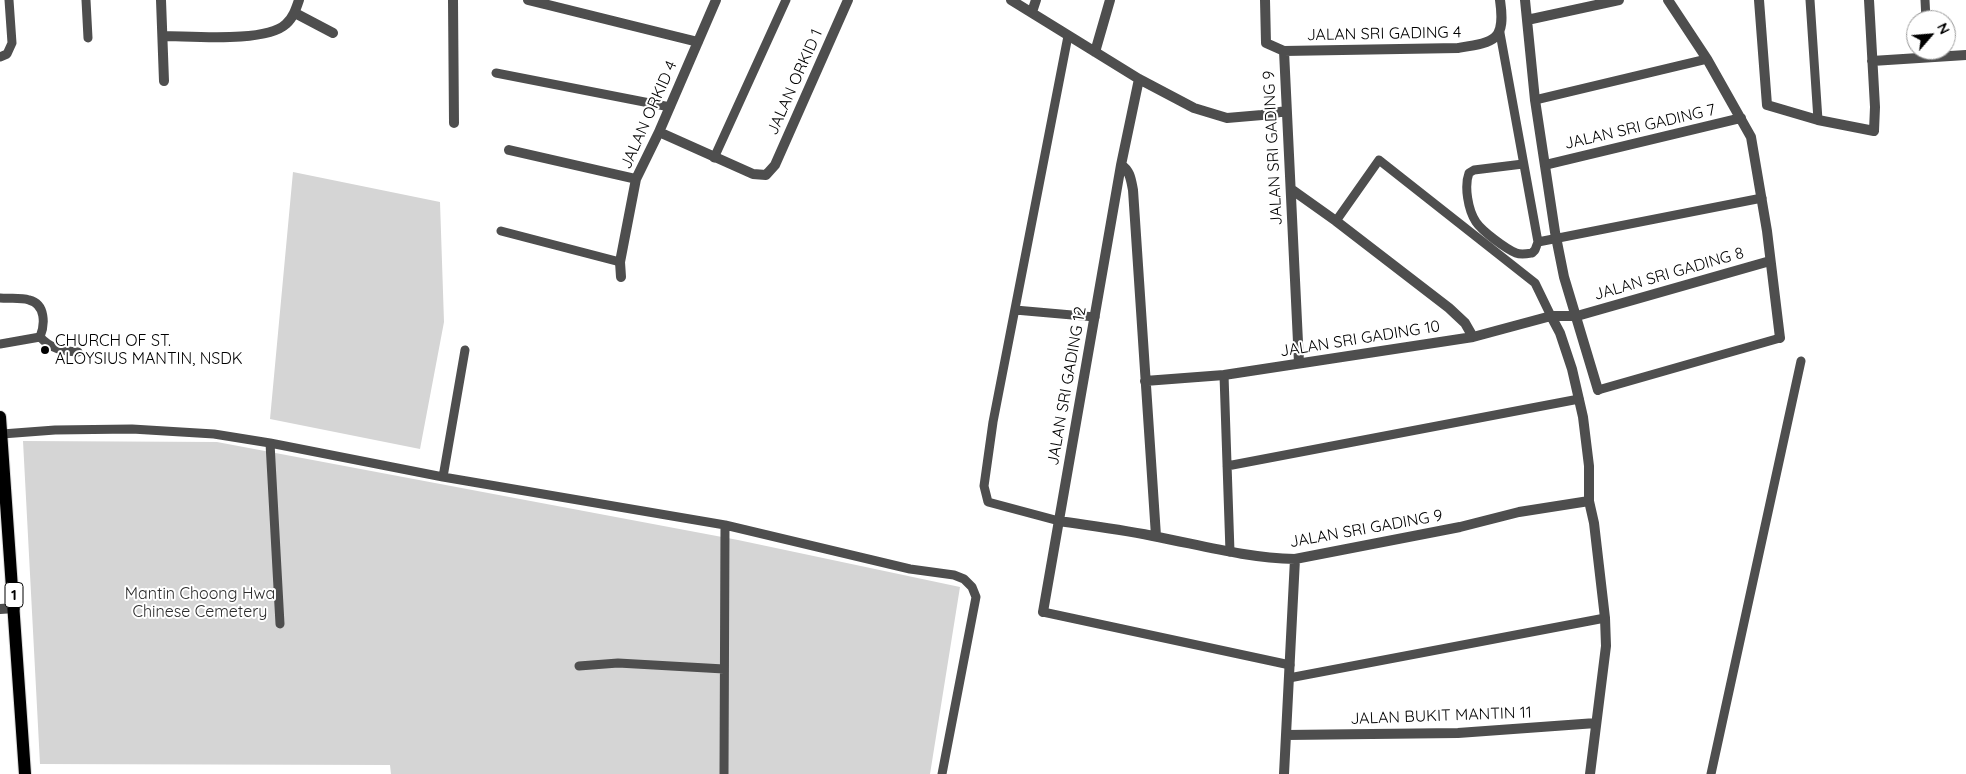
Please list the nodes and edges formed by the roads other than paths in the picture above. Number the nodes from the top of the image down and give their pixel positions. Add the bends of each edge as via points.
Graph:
1 (9, 0) edge
2 (86, 0) edge
3 (161, 0) edge
4 (299, 0) edge
5 (454, 0) edge
6 (528, 0) edge
7 (716, 0) edge
8 (786, 0) edge
9 (848, 0) edge
10 (1010, 0) edge
11 (1036, 0) edge
12 (1110, 0) edge
13 (1266, 0) edge
14 (1500, 0) edge
15 (1525, 0) edge
16 (1619, 0) edge
17 (1668, 0) edge
18 (1759, 0) edge
19 (1810, 0) edge
20 (1869, 0) edge
21 (1032, 12) junction
22 (295, 13) junction
23 (1527, 20) junction
24 (1500, 32) junction
25 (333, 33) dead end
26 (163, 36) junction
27 (1068, 36) junction
28 (88, 38) dead end
29 (698, 42) junction
30 (1284, 51) junction
31 (1095, 52) junction
32 (0, 57) edge
33 (1906, 57) edge
34 (1707, 59) junction
35 (1872, 61) junction
36 (496, 73) dead end
37 (1140, 79) junction
38 (164, 81) dead end
39 (1535, 100) junction
40 (670, 107) junction
41 (1286, 111) junction
42 (1741, 118) junction
43 (1818, 120) junction
44 (454, 122) dead end
45 (659, 132) junction
46 (509, 150) dead end
47 (714, 158) junction
48 (1523, 164) junction
49 (1121, 165) junction
50 (1545, 165) junction
51 (636, 179) junction
52 (1291, 189) junction
53 (1762, 198) junction
54 (1336, 221) junction
55 (501, 231) dead end
56 (1556, 239) junction
57 (1538, 242) junction
58 (1770, 261) junction
59 (620, 262) junction
60 (621, 277) dead end
61 (0, 298) edge
62 (1015, 310) junction
63 (1551, 316) junction
64 (1577, 316) junction
65 (1095, 317) junction
66 (1473, 337) junction
67 (40, 338) junction
68 (1780, 338) joint
69 (0, 344) edge
70 (465, 350) dead end
71 (78, 352) dead end
72 (1801, 361) dead end
73 (1299, 364) junction
74 (1224, 375) junction
75 (1145, 381) junction
76 (1598, 390) joint
77 (1578, 399) junction
78 (0, 417) edge
79 (2, 434) junction
80 (270, 443) junction
81 (1227, 466) junction
82 (444, 477) junction
83 (1589, 501) junction
84 (1059, 521) junction
85 (724, 525) junction
86 (1156, 536) junction
87 (1230, 552) junction
88 (1295, 558) junction
89 (14, 608) junction
90 (0, 609) edge
91 (1043, 612) joint
92 (1605, 618) junction
93 (280, 624) dead end
94 (1290, 665) junction
95 (579, 666) dead end
96 (724, 669) junction
97 (1289, 678) junction
98 (1596, 723) junction
99 (1286, 735) junction
100 (25, 774) edge
101 (724, 774) edge
102 (942, 774) edge
103 (1284, 774) edge
104 (1590, 774) edge
105 (1712, 774) edge

1 - 32 lane via 12,43 7,54
2 - 28 lane
3 - 26 street
4 - 22 street
5 - 44 street
6 - 29 street
7 - 29 street, JALAN ORKID 4
8 - 47 lane
9 - 47 street, JALAN ORKID 1 via 775,165 766,175 753,174
10 - 21 street
11 - 21 street
12 - 31 street
13 - 30 street, JALAN SRI GADING 4 via 1266,43
14 - 24 street via 1503,22
15 - 23 street
16 - 23 street
17 - 34 street
18 - 43 street via 1767,105
19 - 43 lane
20 - 35 street
21 - 27 street
22 - 25 street
22 - 26 street via 286,25 271,33 255,36
23 - 39 street
24 - 30 street, JALAN SRI GADING 4 via 1485,43 1458,48
24 - 48 lane
26 - 38 street
27 - 31 street
27 - 62 lane
29 - 40 street, JALAN ORKID 4
30 - 41 street, JALAN SRI GADING 9
31 - 37 street
33 - 35 street
34 - 39 lane
34 - 42 street
35 - 43 street via 1876,107 1874,131
36 - 40 lane
37 - 41 street via 1194,108 1227,118
37 - 49 street, JALAN SRI GADING 12
39 - 50 street
40 - 45 street, JALAN ORKID 4
41 - 52 street, JALAN SRI GADING 9
42 - 50 street, JALAN SRI GADING 7
42 - 53 street via 1751,137
45 - 47 street
45 - 51 street, JALAN ORKID 4
46 - 51 street
48 - 57 lane
48 - 57 lane via 1469,172 1466,180 1471,212 1484,231 1515,252 1532,253
49 - 65 street, JALAN SRI GADING 12
49 - 75 street via 1131,178 1133,190
50 - 56 street
51 - 59 street, JALAN ORKID 4
52 - 54 street
52 - 73 street, JALAN SRI GADING 9
53 - 56 lane
53 - 58 street
54 - 63 lane via 1379,160 1535,283
54 - 66 street via 1466,322
55 - 59 lane
56 - 57 lane
56 - 64 street
58 - 64 street, JALAN SRI GADING 8
58 - 68 street
59 - 60 street, JALAN ORKID 4
61 - 67 lane via 29,300 38,305 43,313
62 - 65 lane
62 - 84 lane via 984,486 988,502
63 - 64 street, JALAN SRI GADING 10
63 - 66 street, JALAN SRI GADING 10
63 - 77 street via 1572,369
64 - 76 street
65 - 84 street, JALAN SRI GADING 12
66 - 73 street, JALAN SRI GADING 10
67 - 69 lane
67 - 71 lane via 47,345 63,351
68 - 76 lane
70 - 82 lane
72 - 105 lane
73 - 74 street, JALAN SRI GADING 10
74 - 75 street, JALAN SRI GADING 10
74 - 81 lane
75 - 86 street
77 - 81 lane
77 - 83 street via 1589,466
78 - 79 main road, 1
79 - 80 lane via 132,429 214,434
79 - 89 main road, 1
80 - 82 lane
80 - 93 lane
81 - 87 lane
82 - 85 lane
83 - 88 street, JALAN SRI GADING 9
83 - 92 street
84 - 86 street, JALAN SRI GADING 9
84 - 91 street, JALAN SRI GADING 12
85 - 96 lane
85 - 102 lane via 910,569 954,575 972,587 976,597 974,610
86 - 87 street, JALAN SRI GADING 9
87 - 88 street, JALAN SRI GADING 9
88 - 94 street
89 - 90 street
89 - 100 main road, 1
91 - 94 lane
92 - 97 lane
92 - 98 street via 1606,646
94 - 97 street
95 - 96 lane via 618,663
96 - 101 lane
97 - 99 street
98 - 99 street, JALAN BUKIT MANTIN 11 via 1458,733
98 - 104 street
99 - 103 street

